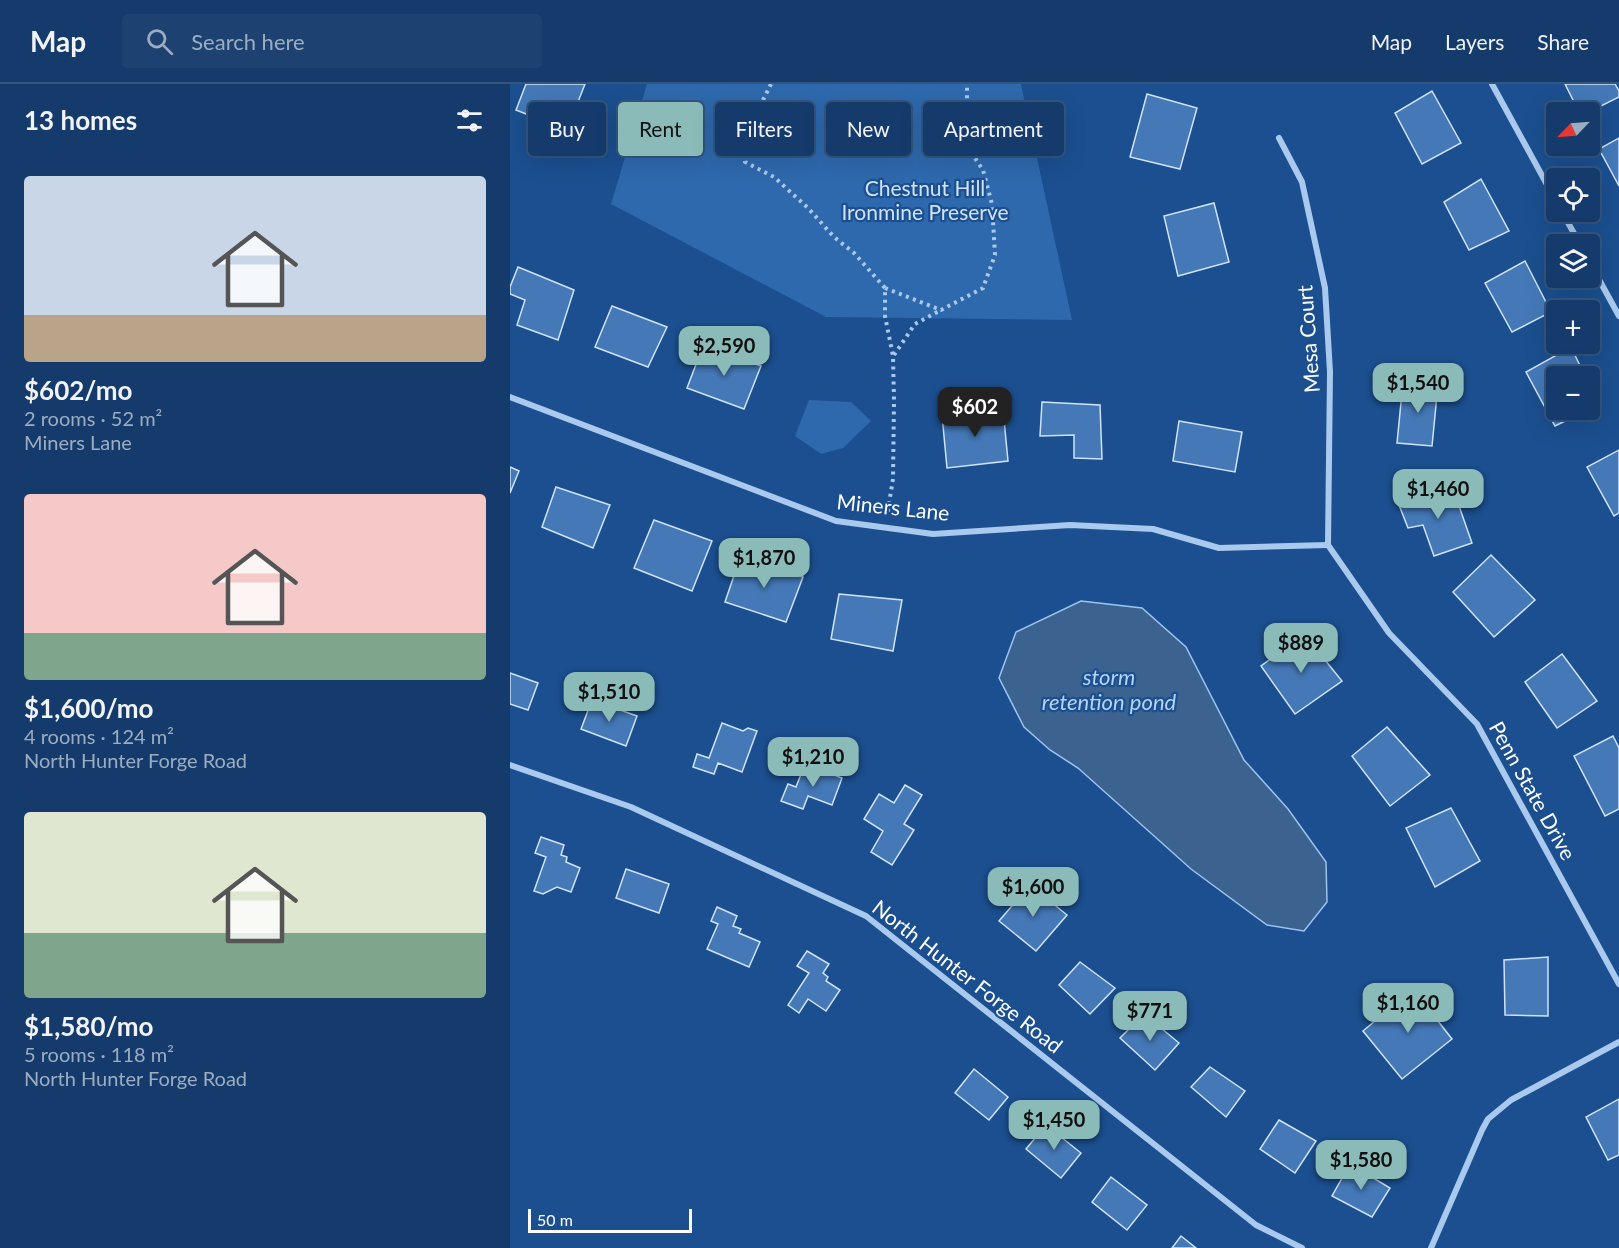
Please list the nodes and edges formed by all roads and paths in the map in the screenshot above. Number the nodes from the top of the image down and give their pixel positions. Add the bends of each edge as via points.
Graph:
1 (771, 84) edge
2 (967, 84) edge
3 (1492, 84) edge
4 (1279, 138) dead end
5 (1546, 183) edge
6 (1600, 281) edge
7 (885, 288) junction
8 (941, 310) junction
9 (1619, 316) edge
10 (893, 356) junction
11 (510, 396) edge
12 (885, 528) junction
13 (1328, 545) junction
14 (510, 765) edge
15 (1619, 984) edge
16 (1619, 1042) edge
17 (1302, 1248) edge
18 (1431, 1248) edge

1 - 7 path via 747,138 745,162 774,177
2 - 8 path via 962,139 983,170 992,204 995,255 983,288
3 - 5 street
4 - 13 street, Mesa Court via 1302,182 1325,288 1330,372
6 - 9 street
7 - 8 path
7 - 10 path via 885,316
8 - 10 path via 915,324
10 - 12 path via 893,479
11 - 12 street, Miners Lane via 836,521
12 - 13 street, Miners Lane via 933,534 1070,525 1153,529 1219,548
13 - 15 street, Penn State Drive via 1389,633 1477,724
14 - 17 street, North Hunter Forge Road via 631,807 866,916 1256,1225
16 - 18 street via 1511,1100 1488,1119

